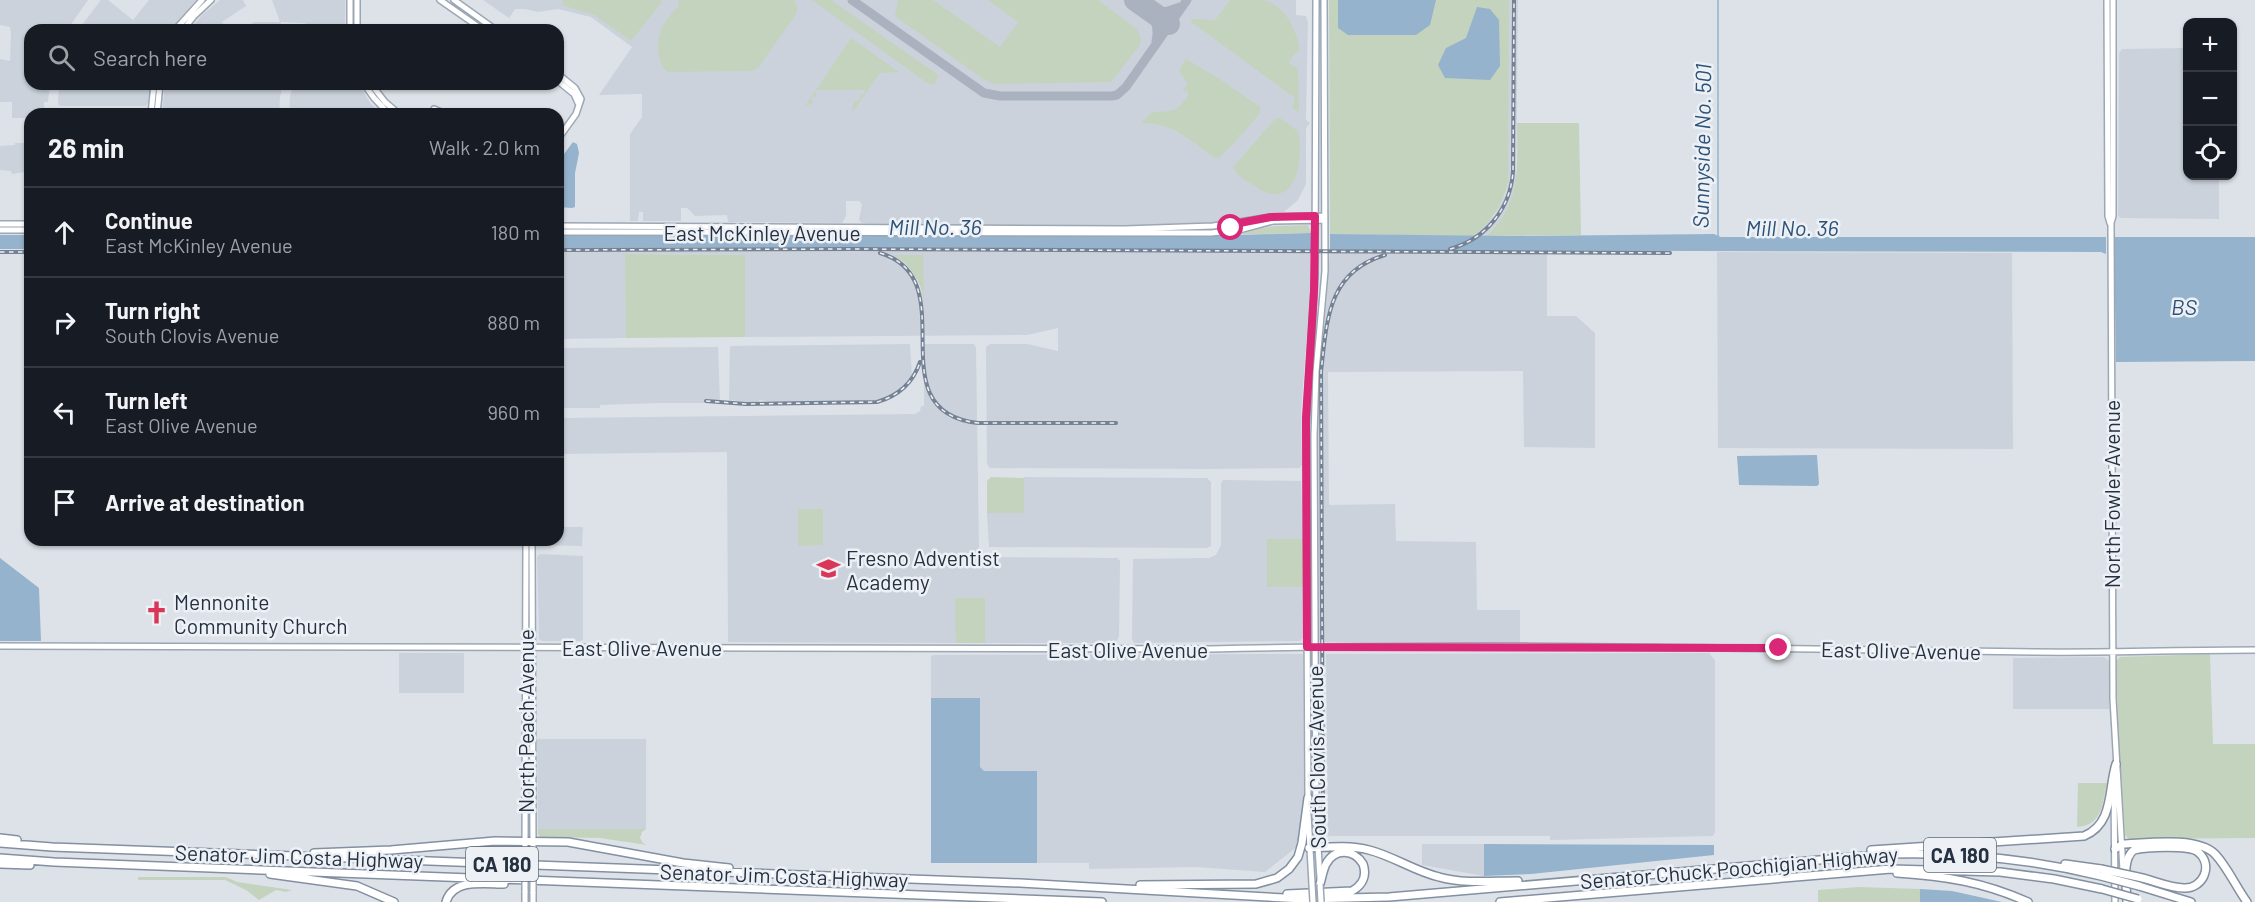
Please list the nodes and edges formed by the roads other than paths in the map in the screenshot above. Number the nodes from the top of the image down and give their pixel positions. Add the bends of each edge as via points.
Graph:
1 (202, 0) edge
2 (211, 0) edge
3 (350, 0) edge
4 (357, 0) edge
5 (440, 0) edge
6 (454, 0) edge
7 (1316, 0) edge
8 (1324, 0) edge
9 (2108, 0) edge
10 (2113, 0) edge
11 (181, 24) edge
12 (188, 24) edge
13 (350, 24) edge
14 (357, 24) edge
15 (474, 24) edge
16 (488, 24) edge
17 (564, 78) edge
18 (564, 85) edge
19 (153, 90) edge
20 (159, 90) edge
21 (369, 90) edge
22 (375, 90) edge
23 (152, 108) edge
24 (158, 108) edge
25 (384, 108) edge
26 (392, 108) edge
27 (2108, 109) junction
28 (576, 114) junction
29 (564, 131) edge
30 (2113, 145) junction
31 (1315, 218) junction
32 (1325, 218) junction
33 (2110, 223) junction
34 (0, 224) edge
35 (1234, 224) junction
36 (24, 226) edge
37 (564, 226) edge
38 (773, 226) junction
39 (827, 227) junction
40 (24, 228) edge
41 (0, 230) edge
42 (853, 230) junction
43 (564, 232) edge
44 (733, 233) junction
45 (778, 233) junction
46 (1193, 233) junction
47 (529, 546) edge
48 (529, 546) edge
49 (0, 646) edge
50 (530, 647) junction
51 (1307, 647) junction
52 (1315, 647) junction
53 (2255, 650) edge
54 (2112, 652) junction
55 (1308, 764) junction
56 (2116, 764) junction
57 (529, 781) junction
58 (1308, 798) junction
59 (1316, 815) junction
60 (0, 838) edge
61 (529, 841) junction
62 (0, 843) edge
63 (2123, 844) junction
64 (1313, 848) junction
65 (112, 849) junction
66 (2115, 849) junction
67 (227, 854) junction
68 (0, 858) edge
69 (1818, 858) junction
70 (86, 863) junction
71 (0, 864) edge
72 (226, 868) junction
73 (1858, 871) junction
74 (2101, 872) junction
75 (776, 874) junction
76 (1568, 881) junction
77 (637, 884) junction
78 (1316, 884) junction
79 (1068, 885) junction
80 (1224, 895) junction
81 (1571, 896) junction
82 (1009, 898) junction
83 (394, 902) edge
84 (446, 902) edge
85 (525, 902) edge
86 (533, 902) edge
87 (1051, 902) edge
88 (1102, 902) edge
89 (1313, 902) edge
90 (1322, 902) edge
91 (1500, 902) edge
92 (1533, 902) edge
93 (2028, 902) edge
94 (2115, 902) edge
95 (2125, 902) edge
96 (2147, 902) edge
97 (2191, 902) edge
98 (2247, 902) edge

1 - 11 main road
2 - 12 main road
3 - 13 main road
4 - 14 main road
5 - 15 main road
6 - 16 main road
7 - 31 main road, South Clovis Avenue
8 - 32 main road, South Clovis Avenue
9 - 27 main road, North Fowler Avenue
10 - 30 main road, North Fowler Avenue
17 - 28 main road via 580,95
18 - 28 main road via 577,98
19 - 23 main road
20 - 24 main road
21 - 25 main road
22 - 26 main road
27 - 30 main road
27 - 33 main road, North Fowler Avenue
28 - 29 main road
30 - 33 main road, North Fowler Avenue
31 - 32 main road, East McKinley Avenue
31 - 35 main road, East McKinley Avenue via 1271,217
31 - 46 main road, East McKinley Avenue
31 - 51 main road, South Clovis Avenue via 1306,418
32 - 52 main road, South Clovis Avenue via 1314,421
33 - 54 main road, North Fowler Avenue
34 - 36 main road
35 - 42 main road, East McKinley Avenue via 1125,229
35 - 46 main road via 1231,228
37 - 38 main road, East McKinley Avenue
38 - 39 main road, East McKinley Avenue
38 - 44 main road
39 - 42 main road, East McKinley Avenue
39 - 45 main road via 782,229
40 - 41 main road
42 - 45 main road, East McKinley Avenue
42 - 46 main road, East McKinley Avenue
43 - 44 main road, East McKinley Avenue
44 - 45 main road, East McKinley Avenue
47 - 50 main road, North Peach Avenue
48 - 50 main road, North Peach Avenue
49 - 50 main road, East Olive Avenue
50 - 51 main road, East Olive Avenue
50 - 57 main road, North Peach Avenue
50 - 57 main road, North Peach Avenue via 526,763
51 - 52 main road, East Olive Avenue
51 - 55 main road, South Clovis Avenue
52 - 54 main road, East Olive Avenue
52 - 59 main road, South Clovis Avenue
53 - 54 main road, East Olive Avenue
54 - 56 main road, North Fowler Avenue
55 - 58 main road, South Clovis Avenue
55 - 59 main road via 1312,767
56 - 63 main road, North Fowler Avenue
56 - 66 main road, North Fowler Avenue
56 - 69 highway via 2104,819 2097,829 2084,836 1880,849
57 - 61 main road, North Peach Avenue
57 - 61 main road, North Peach Avenue
58 - 64 main road, South Clovis Avenue
58 - 79 highway via 1298,857 1273,880 1247,884
59 - 64 main road, South Clovis Avenue
60 - 65 highway
61 - 67 highway via 367,851
61 - 75 highway via 585,843 683,863
61 - 85 main road, North Peach Avenue, bridge via 525,855
61 - 86 main road, North Peach Avenue, bridge via 533,855
62 - 65 highway, Senator Jim Costa Highway / CA 180
63 - 66 highway
63 - 95 main road, North Fowler Avenue
63 - 98 highway via 2187,843 2206,848 2220,860
64 - 76 highway via 1349,846 1369,850 1420,871 1458,880
64 - 78 main road, South Clovis Avenue
65 - 67 highway, Senator Jim Costa Highway / CA 180
66 - 94 main road, North Fowler Avenue
67 - 75 highway, Senator Jim Costa Highway / CA 180
68 - 70 highway, Senator Jim Costa Highway / CA 180
69 - 74 highway, Senator Chuck Poochigian Highway / CA 180 via 1906,853 1966,855
69 - 76 highway, Senator Chuck Poochigian Highway / CA 180
70 - 71 highway
70 - 72 highway, Senator Jim Costa Highway / CA 180
72 - 77 highway, Senator Jim Costa Highway / CA 180
72 - 83 highway via 346,884
73 - 81 highway, Senator Chuck Poochigian Highway / CA 180
73 - 93 highway via 1963,880 1996,888
73 - 96 highway, Senator Chuck Poochigian Highway / CA 180, bridge via 1988,871 2102,889
74 - 95 highway, bridge via 2138,877 2187,888 2202,880 2205,866 2201,855 2192,849 2134,850 2128,855 2127,861
74 - 97 highway, Senator Chuck Poochigian Highway / CA 180, bridge
75 - 79 highway, Senator Jim Costa Highway / CA 180
76 - 80 highway, Senator Jim Costa Highway / CA 180 via 1370,898
77 - 82 highway, Senator Jim Costa Highway / CA 180
77 - 84 highway via 467,885 452,891
78 - 80 highway via 1327,863 1338,853 1350,852 1363,864 1361,884 1348,892
78 - 89 main road, South Clovis Avenue, bridge
78 - 90 main road, South Clovis Avenue, bridge
79 - 80 highway, Senator Jim Costa Highway / CA 180
81 - 91 highway, Senator Chuck Poochigian Highway / CA 180
81 - 92 highway
82 - 87 highway
82 - 88 highway, CA 180

